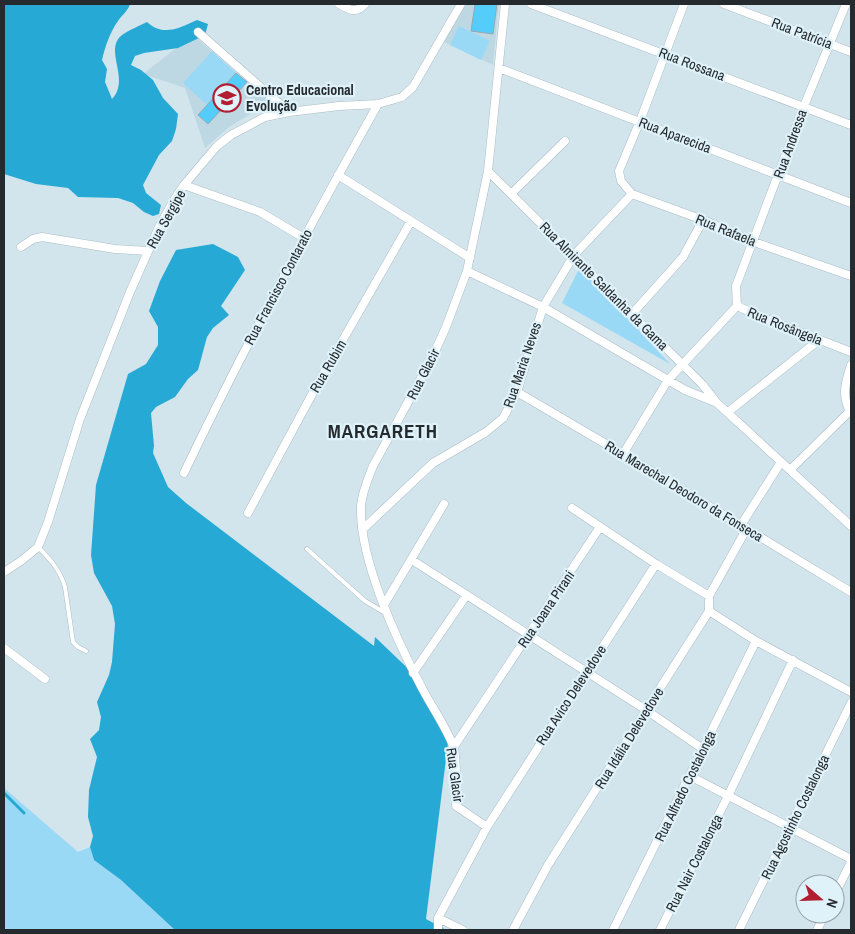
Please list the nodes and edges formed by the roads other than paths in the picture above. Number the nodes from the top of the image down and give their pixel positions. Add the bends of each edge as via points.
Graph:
1 (338, 4) edge
2 (462, 4) edge
3 (505, 4) edge
4 (531, 4) edge
5 (684, 4) edge
6 (724, 4) edge
7 (846, 4) edge
8 (363, 6) edge
9 (198, 32) dead end
10 (829, 44) junction
11 (851, 52) edge
12 (666, 54) junction
13 (499, 68) junction
14 (378, 104) junction
15 (804, 106) junction
16 (289, 112) junction
17 (640, 121) junction
18 (851, 125) edge
19 (565, 140) dead end
20 (488, 171) junction
21 (338, 175) junction
22 (779, 176) junction
23 (184, 185) junction
24 (512, 194) junction
25 (632, 194) junction
26 (851, 203) edge
27 (703, 220) junction
28 (411, 221) junction
29 (304, 238) junction
30 (754, 242) junction
31 (21, 247) dead end
32 (148, 251) junction
33 (574, 255) junction
34 (470, 258) junction
35 (467, 271) junction
36 (851, 276) edge
37 (736, 286) joint
38 (737, 306) junction
39 (543, 307) junction
40 (632, 314) junction
41 (819, 340) junction
42 (851, 352) edge
43 (681, 364) junction
44 (851, 365) edge
45 (668, 380) junction
46 (516, 392) junction
47 (717, 402) junction
48 (728, 412) junction
49 (851, 412) edge
50 (623, 454) junction
51 (781, 462) junction
52 (790, 470) junction
53 (184, 473) dead end
54 (444, 504) dead end
55 (572, 508) dead end
56 (248, 513) dead end
57 (600, 526) junction
58 (744, 526) junction
59 (851, 526) edge
60 (363, 529) junction
61 (38, 547) junction
62 (307, 549) dead end
63 (412, 560) junction
64 (656, 564) junction
65 (4, 572) edge
66 (851, 592) edge
67 (466, 596) junction
68 (710, 596) junction
69 (384, 605) junction
70 (709, 611) junction
71 (388, 615) junction
72 (528, 635) junction
73 (756, 641) junction
74 (4, 648) edge
75 (86, 650) dead end
76 (793, 660) junction
77 (414, 672) junction
78 (586, 672) junction
79 (45, 679) dead end
80 (851, 692) edge
81 (851, 703) edge
82 (646, 710) junction
83 (454, 748) junction
84 (703, 749) junction
85 (690, 776) junction
86 (728, 796) junction
87 (487, 826) junction
88 (790, 827) junction
89 (851, 860) edge
90 (844, 874) edge
91 (438, 918) junction
92 (438, 930) edge
93 (463, 930) edge
94 (513, 930) edge
95 (613, 930) edge
96 (660, 930) edge
97 (739, 930) edge

1 - 8 street via 353,11
2 - 14 street, Rua Sergipe via 413,87 402,97
3 - 13 street, Rua Glacir
4 - 12 street, Rua Rossana
5 - 12 street
6 - 10 street, Rua Patrícia
7 - 10 street, Rua Andressa
9 - 16 street
10 - 11 street, Rua Patrícia
10 - 15 street, Rua Andressa
12 - 15 street, Rua Rossana
12 - 17 street
13 - 17 street, Rua Aparecida
13 - 20 street, Rua Glacir
14 - 16 street, Rua Sergipe
14 - 21 street, Rua Francisco Contarato
15 - 18 street, Rua Rossana
15 - 22 street, Rua Andressa
16 - 23 street, Rua Sergipe via 266,118 231,135 217,146
17 - 22 street, Rua Aparecida
17 - 25 street via 619,171 619,179
19 - 24 street
20 - 24 street, Rua Almirante Saldanha da Gama
20 - 34 street, Rua Glacir
21 - 28 street
21 - 29 street, Rua Francisco Contarato
22 - 26 street, Rua Aparecida
22 - 30 street, Rua Andressa
23 - 29 street via 260,212
23 - 32 street, Rua Sergipe
24 - 33 street, Rua Almirante Saldanha da Gama
25 - 27 street, Rua Rafaela
25 - 33 street, Rua Maria Neves
27 - 30 street, Rua Rafaela
27 - 40 street via 683,257
28 - 34 street
28 - 56 street, Rua Rubim via 312,393
29 - 53 street, Rua Francisco Contarato via 223,391
30 - 36 street, Rua Rafaela
30 - 37 street, Rua Andressa
31 - 32 street via 42,237
32 - 61 street, Rua Sergipe via 99,367
33 - 39 street, Rua Maria Neves
33 - 40 street, Rua Almirante Saldanha da Gama
34 - 35 street, Rua Glacir
35 - 39 street, Rua Almirante Saldanha da Gama
35 - 60 street, Rua Glacir via 431,360 366,483 361,506
37 - 38 street, Rua Rosângela
38 - 41 street, Rua Rosângela
38 - 43 street
39 - 45 street, Rua Almirante Saldanha da Gama
39 - 46 street, Rua Maria Neves
40 - 43 street, Rua Almirante Saldanha da Gama
41 - 42 street, Rua Rosângela
41 - 48 street
43 - 45 street
43 - 47 street, Rua Almirante Saldanha da Gama
44 - 49 street via 844,395
45 - 47 street, Rua Almirante Saldanha da Gama via 693,394
45 - 50 street
46 - 50 street, Rua Marechal Deodoro da Fonseca
46 - 60 street, Rua Maria Neves via 494,427 433,463
47 - 48 street, Rua Almirante Saldanha da Gama
48 - 51 street, Rua Almirante Saldanha da Gama
49 - 52 street
50 - 58 street, Rua Marechal Deodoro da Fonseca
51 - 52 street, Rua Almirante Saldanha da Gama
51 - 58 street
52 - 59 street, Rua Almirante Saldanha da Gama
54 - 63 street
55 - 57 street
57 - 64 street
57 - 72 street, Rua Joana Pirani
58 - 66 street, Rua Marechal Deodoro da Fonseca
58 - 68 street
60 - 69 street, Rua Glacir via 368,559
61 - 65 street, Rua Sergipe
61 - 75 lane via 54,563 63,579 73,642
62 - 71 lane via 365,600
63 - 67 street
63 - 69 street
64 - 68 street
64 - 78 street, Rua Avico Delevedove
67 - 72 street
67 - 77 street
68 - 70 street
69 - 71 street, Rua Glacir
70 - 73 street
70 - 82 street, Rua Idália Delevedove
71 - 77 street, Rua Glacir
72 - 78 street
72 - 83 street, Rua Joana Pirani
73 - 76 street
73 - 84 street, Rua Alfredo Costalonga
74 - 79 street
76 - 80 street
76 - 86 street, Rua Nair Costalonga
77 - 83 street, Rua Glacir
78 - 82 street
78 - 87 street, Rua Avico Delevedove
81 - 88 street, Rua Agostinho Costalonga
82 - 84 street
82 - 94 street, Rua Idália Delevedove via 548,865
83 - 87 street, Rua Glacir via 456,806
84 - 85 street, Rua Alfredo Costalonga
85 - 86 street
85 - 95 street, Rua Alfredo Costalonga
86 - 88 street
86 - 96 street, Rua Nair Costalonga
87 - 91 street, Rua Avico Delevedove
88 - 89 street
88 - 97 street, Rua Agostinho Costalonga
89 - 90 street
91 - 92 street
91 - 93 street

